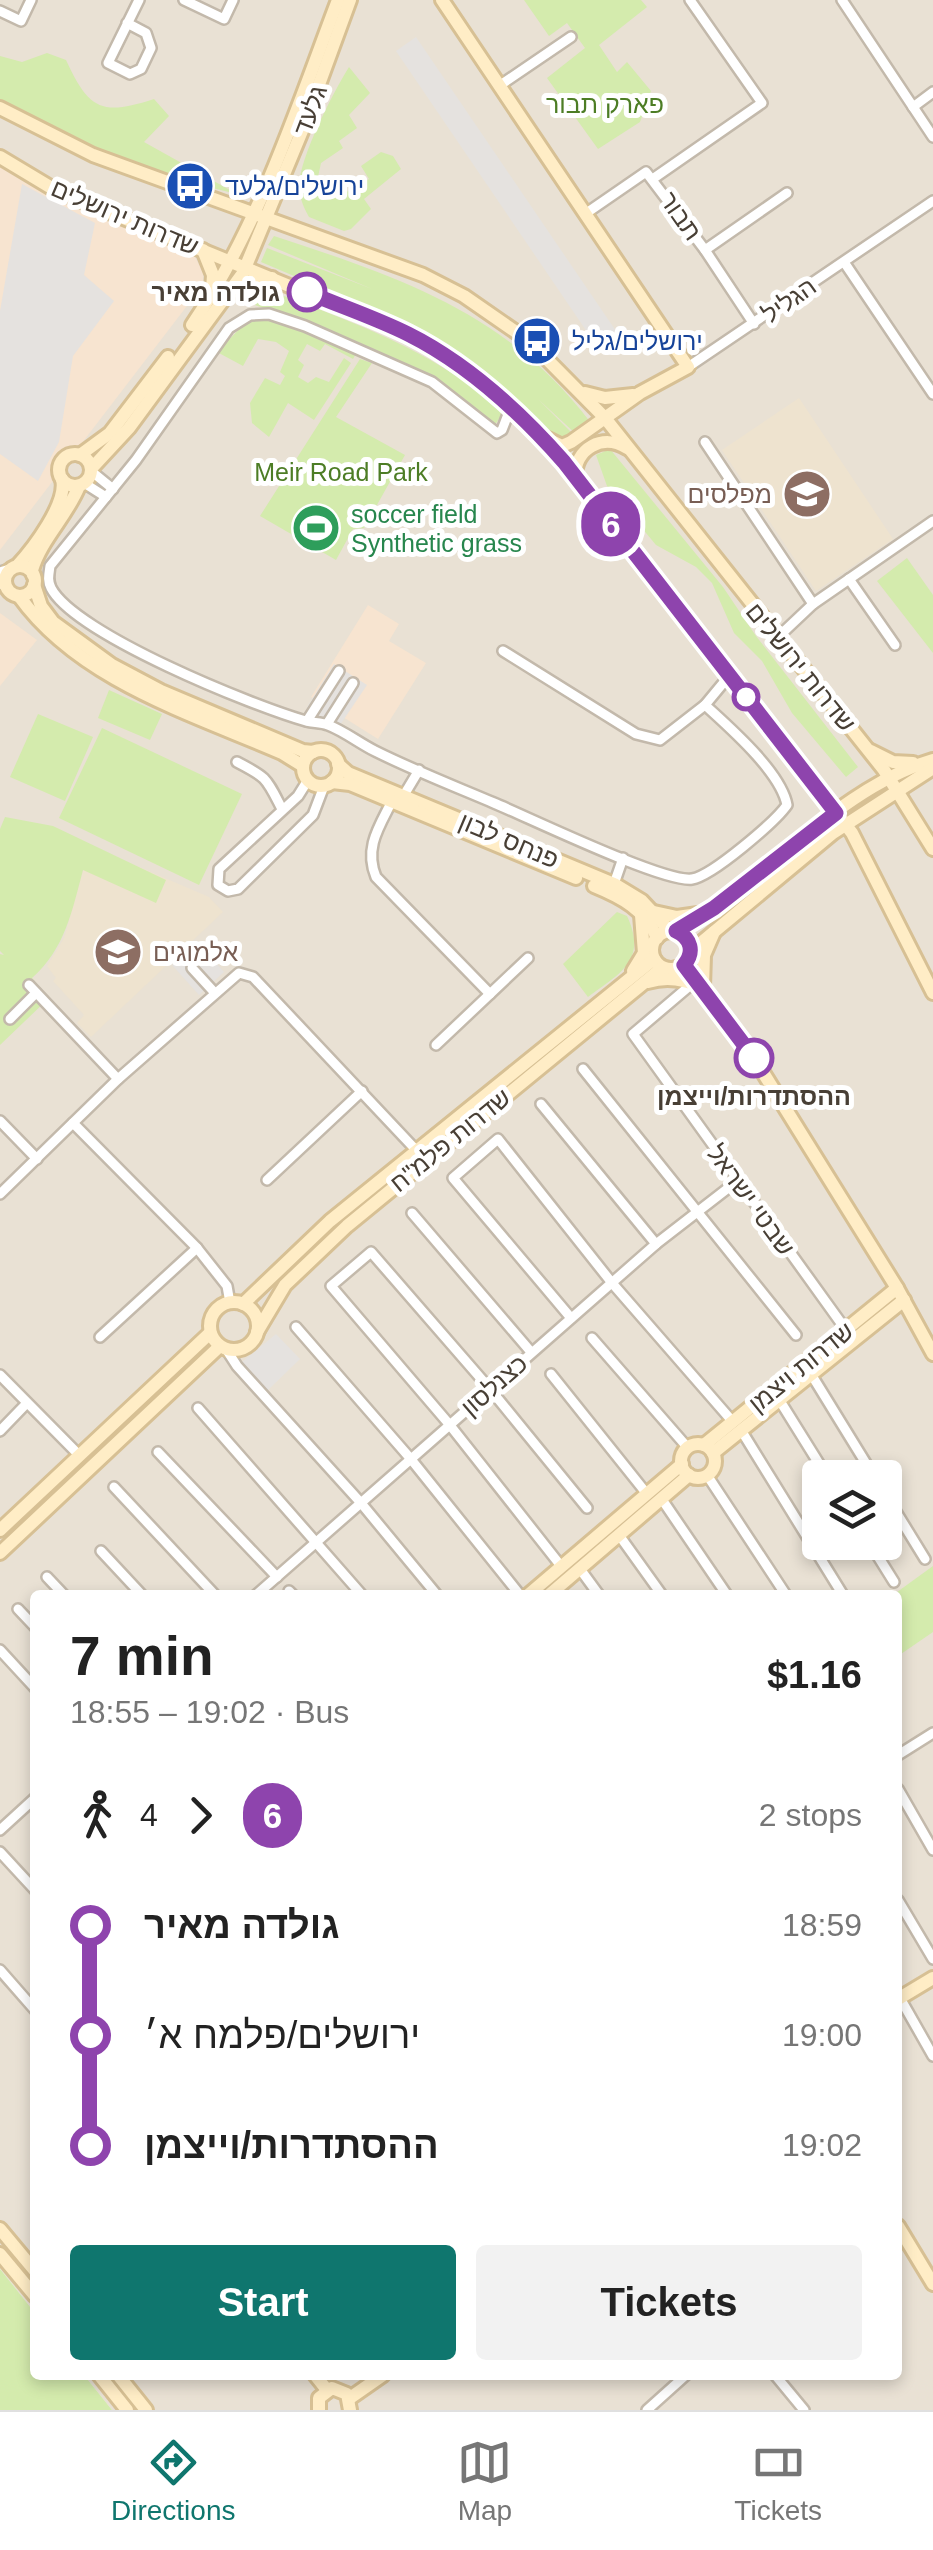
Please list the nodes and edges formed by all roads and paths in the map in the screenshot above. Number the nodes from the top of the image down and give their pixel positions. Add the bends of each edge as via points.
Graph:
1 (31, 0) edge
2 (138, 0) edge
3 (184, 0) edge
4 (233, 0) edge
5 (338, 0) edge
6 (350, 0) edge
7 (442, 0) edge
8 (690, 0) edge
9 (842, 0) edge
10 (0, 11) edge
11 (127, 24) junction
12 (572, 37) dead end
13 (499, 86) junction
14 (933, 92) edge
15 (913, 106) junction
16 (0, 108) edge
17 (933, 137) edge
18 (0, 157) edge
19 (654, 178) junction
20 (264, 187) junction
21 (280, 188) junction
22 (788, 194) dead end
23 (933, 201) edge
24 (226, 204) junction
25 (585, 214) junction
26 (260, 216) junction
27 (296, 228) junction
28 (204, 250) junction
29 (705, 250) junction
30 (844, 262) junction
31 (239, 264) junction
32 (273, 278) junction
33 (227, 294) junction
34 (211, 296) junction
35 (754, 324) junction
36 (190, 341) junction
37 (212, 352) junction
38 (688, 367) junction
39 (166, 375) junction
40 (579, 390) junction
41 (182, 391) junction
42 (640, 392) junction
43 (933, 394) edge
44 (510, 409) junction
45 (605, 418) junction
46 (532, 428) junction
47 (705, 442) dead end
48 (633, 452) junction
49 (80, 455) junction
50 (86, 477) junction
51 (575, 477) junction
52 (62, 479) junction
53 (109, 493) junction
54 (933, 521) edge
55 (10, 569) edge
56 (850, 579) junction
57 (34, 580) junction
58 (3, 585) edge
59 (19, 596) junction
60 (813, 604) junction
61 (777, 638) junction
62 (894, 645) dead end
63 (504, 651) dead end
64 (338, 671) dead end
65 (730, 676) junction
66 (353, 682) dead end
67 (255, 702) junction
68 (704, 704) junction
69 (307, 721) junction
70 (327, 724) junction
71 (246, 726) junction
72 (867, 749) junction
73 (313, 752) junction
74 (237, 762) dead end
75 (338, 764) junction
76 (929, 765) edge
77 (419, 770) junction
78 (305, 773) junction
79 (328, 784) junction
80 (894, 785) junction
81 (398, 798) junction
82 (282, 809) junction
83 (841, 818) junction
84 (920, 824) junction
85 (823, 841) junction
86 (862, 848) junction
87 (933, 849) edge
88 (623, 858) junction
89 (614, 884) junction
90 (714, 908) junction
91 (647, 912) junction
92 (717, 928) junction
93 (668, 933) junction
94 (691, 951) junction
95 (528, 958) dead end
96 (658, 964) junction
97 (684, 965) junction
98 (192, 968) dead end
99 (698, 985) junction
100 (636, 987) junction
101 (214, 992) junction
102 (933, 993) edge
103 (490, 994) junction
104 (609, 994) junction
105 (10, 1018) dead end
106 (436, 1045) dead end
107 (583, 1069) dead end
108 (118, 1079) junction
109 (362, 1091) junction
110 (541, 1104) dead end
111 (0, 1122) edge
112 (73, 1124) junction
113 (416, 1150) junction
114 (36, 1159) junction
115 (267, 1180) dead end
116 (736, 1182) junction
117 (0, 1194) edge
118 (699, 1210) junction
119 (412, 1213) dead end
120 (656, 1244) junction
121 (197, 1248) junction
122 (612, 1282) junction
123 (900, 1294) junction
124 (236, 1304) junction
125 (572, 1318) junction
126 (296, 1328) dead end
127 (846, 1330) junction
128 (257, 1332) junction
129 (210, 1333) junction
130 (796, 1335) dead end
131 (100, 1337) dead end
132 (592, 1338) dead end
133 (223, 1348) junction
134 (532, 1352) junction
135 (933, 1354) edge
136 (551, 1374) dead end
137 (810, 1374) junction
138 (0, 1375) edge
139 (490, 1389) junction
140 (780, 1401) junction
141 (27, 1403) junction
142 (198, 1408) dead end
143 (449, 1424) junction
144 (737, 1426) junction
145 (0, 1431) edge
146 (688, 1448) junction
147 (708, 1449) junction
148 (158, 1452) dead end
149 (78, 1454) junction
150 (410, 1458) junction
151 (817, 1460) edge
152 (864, 1460) edge
153 (685, 1470) junction
154 (707, 1475) junction
155 (114, 1487) dead end
156 (654, 1496) junction
157 (361, 1502) junction
158 (587, 1508) dead end
159 (902, 1521) edge
160 (0, 1530) edge
161 (619, 1535) junction
162 (316, 1542) junction
163 (101, 1551) dead end
164 (0, 1554) edge
165 (926, 1558) dead end
166 (880, 1560) edge
167 (562, 1566) junction
168 (580, 1568) junction
169 (276, 1576) junction
170 (47, 1577) dead end
171 (894, 1582) dead end
172 (59, 1590) edge
173 (137, 1590) edge
174 (210, 1590) edge
175 (261, 1590) edge
176 (358, 1590) edge
177 (433, 1590) edge
178 (516, 1590) edge
179 (534, 1590) edge
180 (555, 1590) edge
181 (595, 1590) edge
182 (658, 1590) edge
183 (723, 1590) edge
184 (783, 1590) edge
185 (839, 1590) edge
186 (18, 1609) dead end
187 (30, 1622) edge
188 (0, 1650) edge
189 (30, 1683) edge
190 (932, 1734) edge
191 (902, 1752) edge
192 (902, 1796) edge
193 (30, 1803) edge
194 (0, 1830) edge
195 (933, 1850) edge
196 (0, 1852) edge
197 (30, 1885) edge
198 (902, 1907) edge
199 (933, 1958) edge
200 (0, 1970) edge
201 (933, 1978) edge
202 (902, 1997) edge
203 (30, 2004) edge
204 (902, 2006) edge
205 (933, 2056) edge
206 (0, 2228) edge
207 (902, 2233) edge
208 (0, 2254) edge
209 (30, 2265) edge
210 (933, 2284) edge
211 (30, 2290) edge
212 (102, 2380) edge
213 (122, 2380) edge
214 (319, 2380) edge
215 (377, 2380) edge
216 (680, 2380) edge
217 (779, 2380) edge
218 (326, 2390) junction
219 (350, 2404) edge
220 (127, 2410) edge
221 (146, 2410) edge
222 (319, 2410) edge
223 (647, 2410) edge
224 (804, 2410) edge

1 - 10 street via 21,21
2 - 11 street
3 - 4 street via 224,18
5 - 20 street, גלעד
6 - 21 street, גלעד
7 - 13 street
8 - 19 street via 762,103
9 - 15 street
11 - 11 street via 108,63 130,74 141,69 150,48 146,33
12 - 13 street
13 - 25 street
14 - 15 street
15 - 17 street
16 - 24 street, שדרות ירושלים via 93,155
18 - 28 street, שדרות ירושלים via 54,190
19 - 25 street, תבור via 646,172
19 - 29 street, תבור
20 - 24 street
20 - 26 street, גלעד
21 - 26 street, גלעד
21 - 27 street via 281,210
22 - 29 street
23 - 30 street, הגליל
24 - 26 street, שדרות ירושלים
25 - 38 street
26 - 27 street, שדרות ירושלים
26 - 31 street
27 - 40 street, שדרות ירושלים via 464,296 529,341
28 - 31 street, שדרות ירושלים
28 - 34 street
29 - 35 street, תבור
30 - 35 street, הגליל
30 - 43 street
31 - 32 street, שדרות ירושלים
31 - 33 street
31 - 34 street
32 - 33 street
32 - 44 street, שדרות ירושלים via 409,334 472,374
33 - 36 street
34 - 49 street via 122,420
35 - 38 street, הגליל
36 - 37 street
36 - 39 street
37 - 41 street
37 - 44 street via 229,328 250,315 269,314 432,382 490,430 502,430
38 - 42 street, הגליל
39 - 41 street
39 - 50 street
40 - 42 street, הגליל via 614,399
40 - 45 street, שדרות ירושלים
41 - 53 street
42 - 45 street, הגליל
44 - 46 street, שדרות ירושלים
45 - 46 street, הגליל via 562,446
45 - 48 street, שדרות ירושלים
46 - 51 street, שדרות ירושלים
47 - 60 street
48 - 51 street via 615,441 599,442 578,460
48 - 61 street, שדרות ירושלים
49 - 50 street via 87,460
49 - 52 street via 61,462
50 - 52 street via 68,485
50 - 53 street
50 - 57 street via 40,549
51 - 65 street, שדרות ירושלים
52 - 55 street via 56,513
53 - 67 street via 50,566 52,589 111,637
54 - 56 street
55 - 57 street via 28,569
55 - 58 street
56 - 60 street
56 - 62 street
57 - 59 street
57 - 71 street via 53,622 112,665
58 - 59 street
59 - 78 street via 43,625 116,678 282,753
60 - 61 street
61 - 72 street, שדרות ירושלים
63 - 68 street via 648,738 670,735
64 - 69 street
65 - 68 street
65 - 83 street, שדרות ירושלים
66 - 70 street
67 - 69 street
67 - 71 street
68 - 88 street via 758,758 787,804 707,874 690,880
69 - 70 street
70 - 77 street
71 - 73 street
72 - 76 street via 893,762
72 - 80 street, שדרות ירושלים
73 - 75 street via 328,752
73 - 78 street
74 - 82 street via 263,775
75 - 79 street
75 - 81 street, פנחס לבון
76 - 80 street
76 - 84 street via 916,798
77 - 81 street
77 - 88 street
78 - 79 street
78 - 82 street via 298,796
79 - 81 street, פנחס לבון
79 - 82 street via 313,815 238,889 218,885 220,870
80 - 83 street
80 - 84 street, שדרות ירושלים
81 - 89 street, פנחס לבון
81 - 91 street, פנחס לבון
81 - 103 street via 372,842 376,877
83 - 85 street
83 - 86 street, שדרות ירושלים
83 - 90 street
84 - 87 street, שדרות ירושלים
85 - 86 street via 842,838
85 - 92 street
86 - 102 street, שדרות ירושלים
88 - 89 street
89 - 91 street, פנחס לבון via 642,901
90 - 91 street via 677,918
90 - 93 street
91 - 93 street, פנחס לבון
91 - 104 street via 644,954
92 - 94 street
92 - 99 street
93 - 94 street via 688,941
93 - 96 street via 652,946
94 - 97 street
95 - 103 street
96 - 97 street via 674,970
96 - 100 street, שדרות פלמ"ח
96 - 104 street, שדרות פלמ"ח
97 - 99 street
98 - 101 street
99 - 100 street via 662,978
99 - 116 street, שבטי ישראל via 633,1034
99 - 123 street via 754,1058
100 - 128 street, שדרות פלמ"ח via 348,1226 285,1286
101 - 108 street
101 - 109 street via 239,973 253,976
103 - 106 street
104 - 113 street, שדרות פלמ"ח
105 - 108 street via 33,989
107 - 118 street
108 - 112 street
109 - 113 street
109 - 115 street
110 - 120 street
111 - 114 street
112 - 114 street
112 - 121 street
113 - 124 street, שדרות פלמ"ח
114 - 117 street
116 - 118 street, כצנלסון
116 - 127 street, שבטי ישראל
118 - 120 street, כצנלסון
118 - 130 street
119 - 134 street
120 - 122 street, כצנלסון
121 - 124 street
121 - 131 street
122 - 125 street, כצנלסון
122 - 125 street via 498,1139 453,1178
122 - 144 street
123 - 127 street, שדרות ויצמן
123 - 135 street
123 - 137 street, שדרות ויצמן
124 - 128 street via 255,1316
124 - 129 street via 216,1310
125 - 134 street, כצנלסון
126 - 150 street
127 - 144 street, שדרות ויצמן
128 - 133 street via 248,1345
129 - 133 street
129 - 149 street
132 - 146 street
133 - 157 street
133 - 164 street
134 - 139 street, כצנלסון
136 - 156 street
137 - 140 street, שדרות ויצמן
137 - 152 street
138 - 141 street
139 - 143 street, כצנלסון
139 - 143 street via 371,1252 331,1286
139 - 158 street
140 - 144 street, שדרות ויצמן
140 - 151 street
141 - 145 street
141 - 149 street
142 - 162 street
143 - 150 street, כצנלסון
143 - 167 street
144 - 147 street, שדרות ויצמן
144 - 185 street
146 - 147 street
146 - 153 street
147 - 154 street via 713,1468
148 - 169 street
149 - 160 street
150 - 157 street, כצנלסון
150 - 178 street
153 - 154 street
153 - 156 street
154 - 184 street
155 - 174 street
156 - 161 street
156 - 167 street
156 - 183 street
157 - 162 street, כצנלסון
157 - 177 street
159 - 165 street
161 - 168 street
161 - 182 street
162 - 169 street, כצנלסון
162 - 176 street
163 - 173 street
166 - 171 street
167 - 179 street
168 - 180 street
168 - 181 street
169 - 175 street, כצנלסון
170 - 172 street
186 - 187 street
188 - 189 street
190 - 191 street
192 - 195 street
193 - 194 street
196 - 197 street
198 - 199 street
200 - 203 street
201 - 202 street
204 - 205 street
206 - 209 street
207 - 210 street
208 - 211 street
212 - 220 street
213 - 221 street
214 - 218 street
215 - 219 street
216 - 223 street
217 - 224 street
218 - 219 street via 338,2388
218 - 222 street

